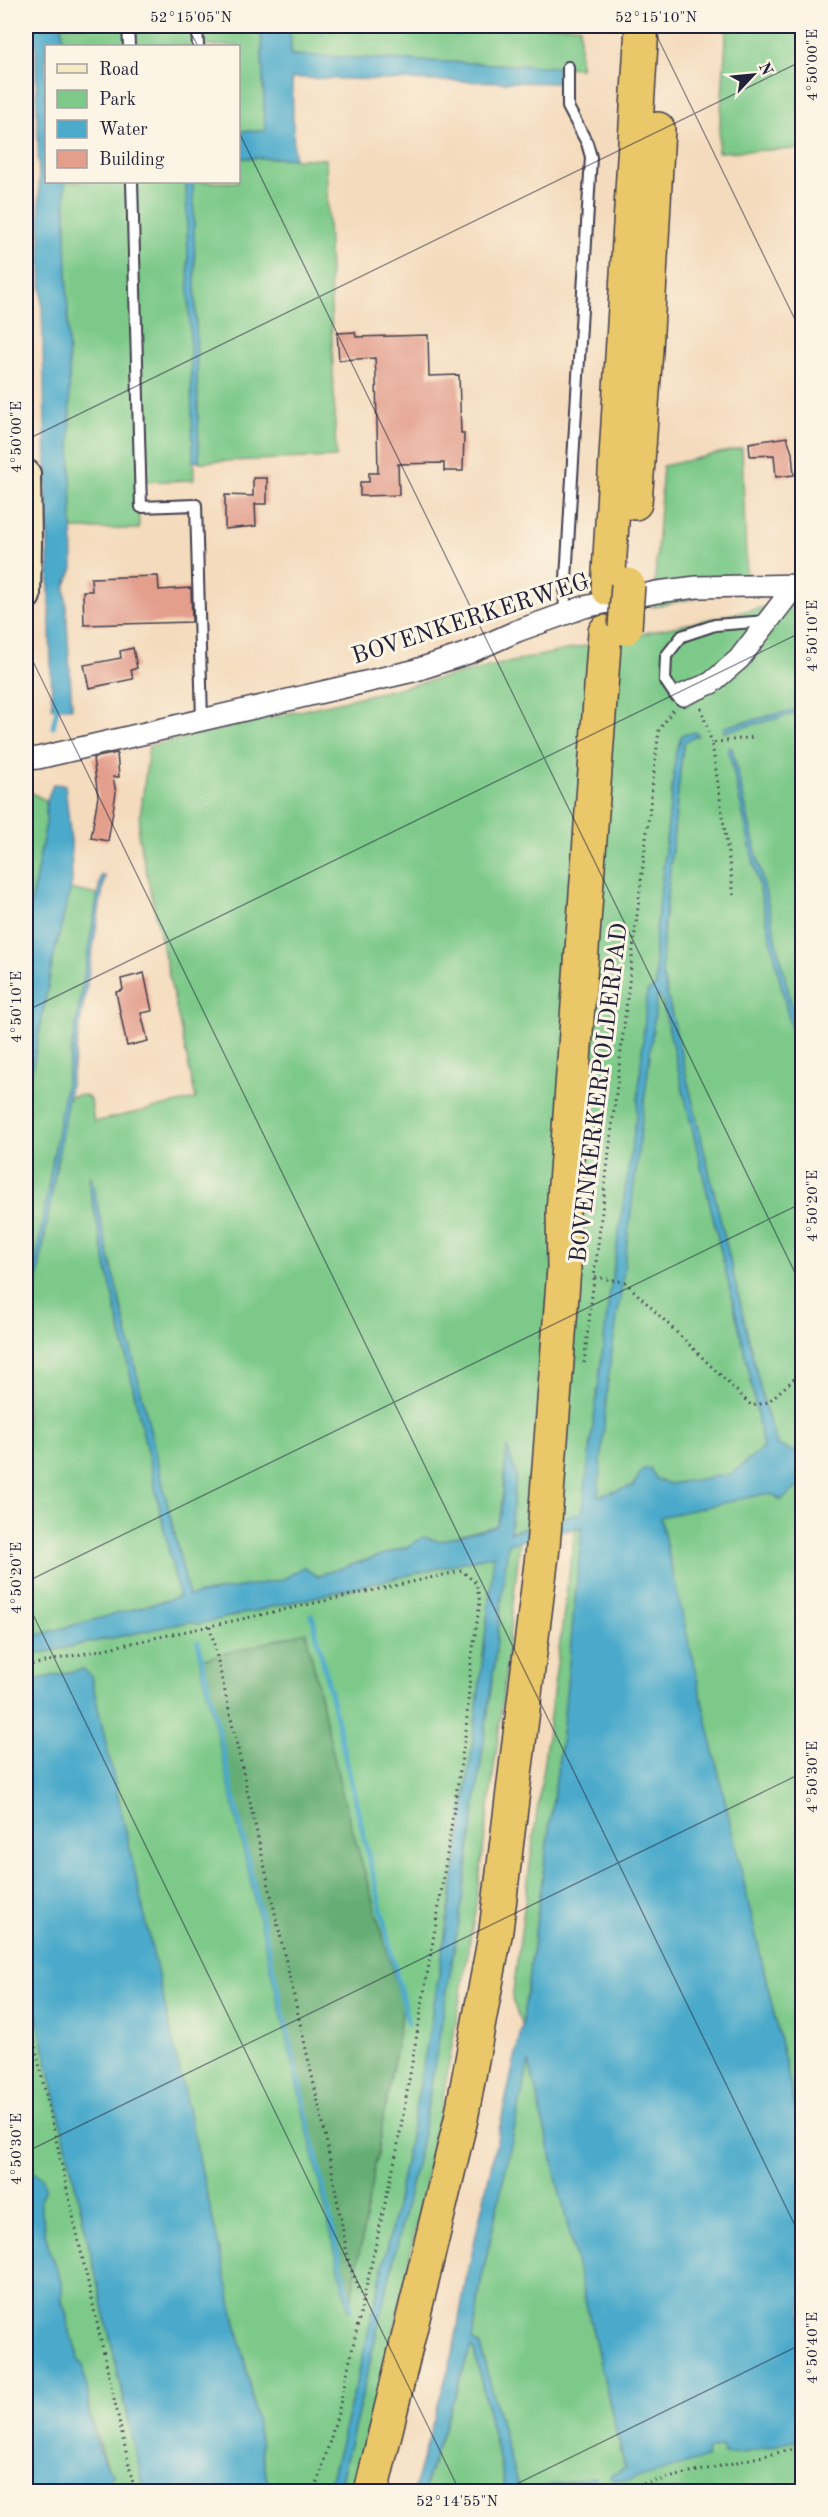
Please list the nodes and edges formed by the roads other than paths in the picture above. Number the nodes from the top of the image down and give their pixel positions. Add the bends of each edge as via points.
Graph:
1 (128, 26) edge
2 (197, 26) edge
3 (653, 28) edge
4 (129, 45) edge
5 (198, 45) edge
6 (568, 67) dead end
7 (132, 183) edge
8 (26, 474) edge
9 (799, 586) edge
10 (26, 596) edge
11 (564, 613) junction
12 (767, 621) junction
13 (690, 693) joint
14 (202, 720) junction
15 (26, 759) edge
16 (371, 2492) edge

1 - 4 lane
2 - 5 lane
3 - 16 highway via 615,630 563,1212 579,1272 543,1531 494,1942 461,2119
6 - 11 lane via 568,107 591,158
7 - 14 lane via 141,507 196,505
8 - 10 street
9 - 11 street, BOVENKERKERWEG via 697,587
9 - 12 street, BOVENKERKERWEG
11 - 14 street, BOVENKERKERWEG via 413,671
12 - 13 street, BOVENKERKERWEG via 740,659 711,683
12 - 13 lane via 715,625 682,636 666,656 665,680 675,695
14 - 15 street, BOVENKERKERWEG

